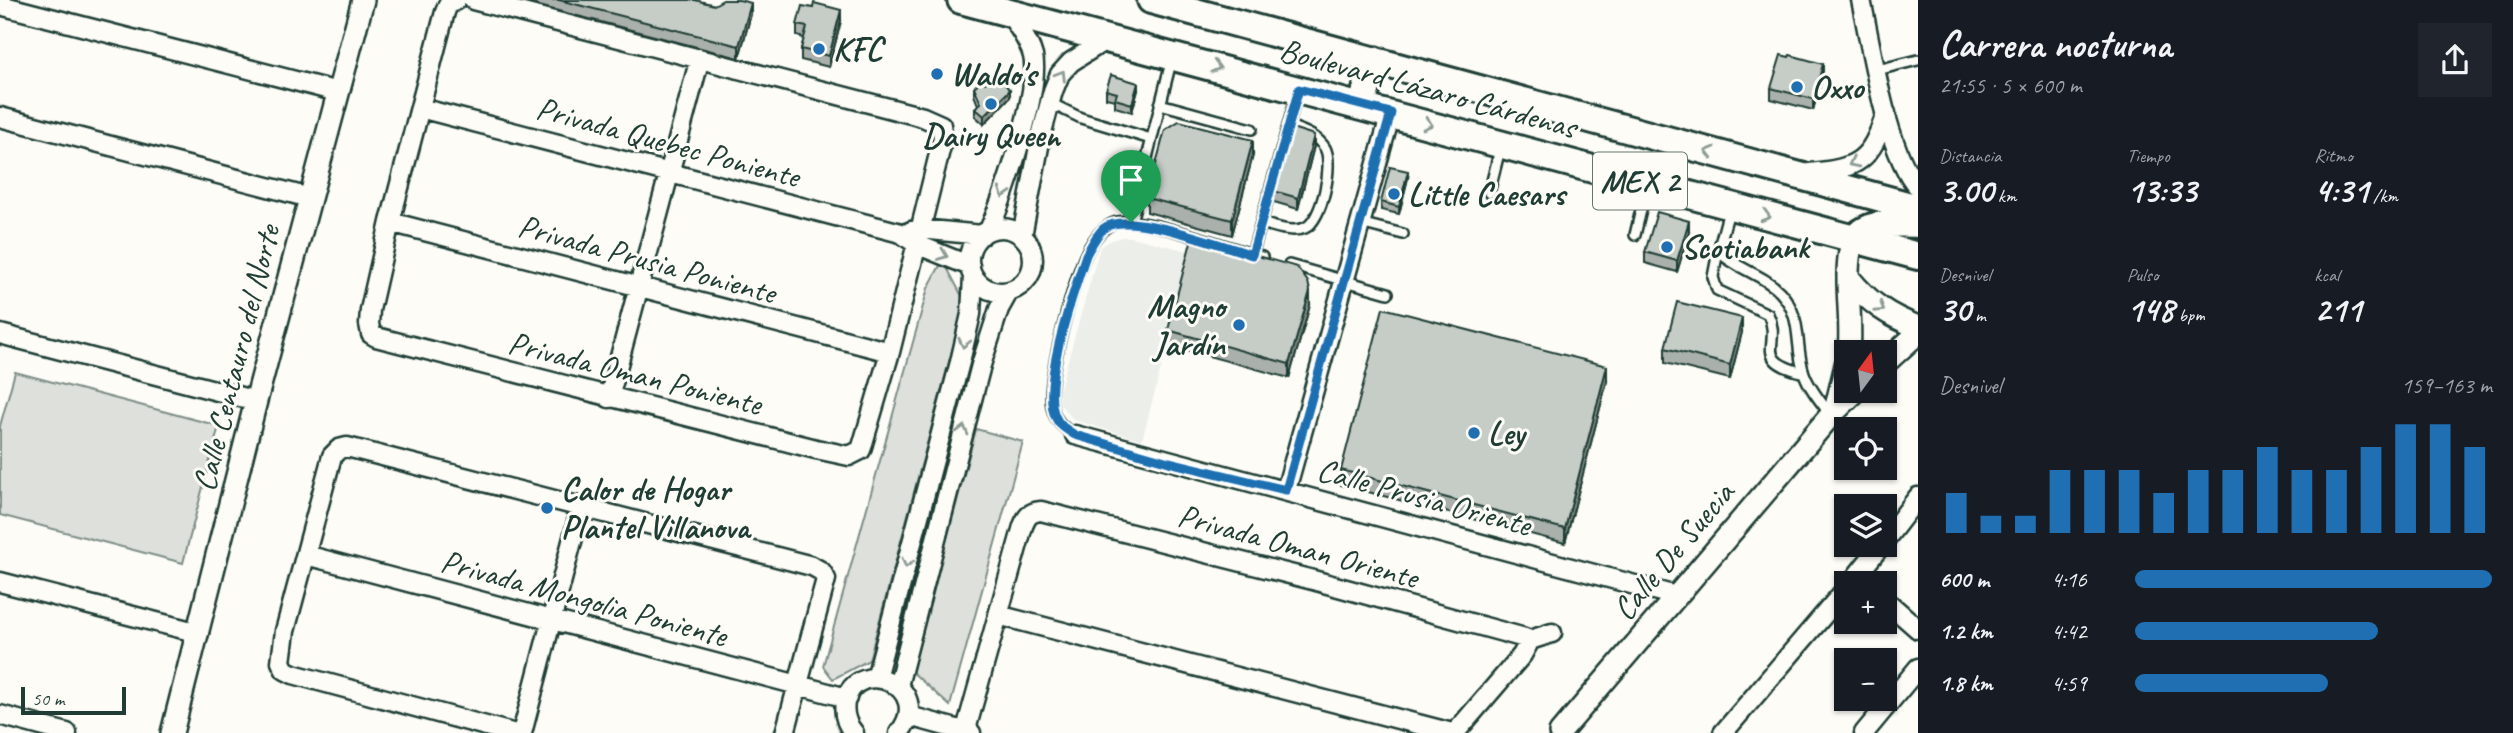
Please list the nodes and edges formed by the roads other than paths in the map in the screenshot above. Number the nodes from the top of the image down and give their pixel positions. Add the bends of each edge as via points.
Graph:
1 (363, 0) edge
2 (456, 0) edge
3 (474, 0) edge
4 (961, 0) edge
5 (1151, 0) edge
6 (1861, 0) edge
7 (0, 5) edge
8 (1009, 12) junction
9 (1107, 39) junction
10 (1172, 56) junction
11 (700, 58) junction
12 (1374, 60) junction
13 (1918, 60) edge
14 (1877, 70) junction
15 (1299, 89) junction
16 (338, 92) junction
17 (1050, 103) junction
18 (1160, 104) junction
19 (1362, 106) junction
20 (420, 108) junction
21 (1391, 113) junction
22 (1886, 113) junction
23 (0, 117) edge
24 (1289, 126) junction
25 (1251, 129) dead end
26 (1151, 139) junction
27 (1502, 144) junction
28 (669, 173) junction
29 (1793, 175) junction
30 (1648, 183) junction
31 (1918, 187) edge
32 (1489, 193) dead end
33 (310, 198) junction
34 (1730, 206) junction
35 (1918, 208) edge
36 (390, 222) junction
37 (1131, 222) junction
38 (1262, 223) junction
39 (1360, 223) junction
40 (1918, 224) edge
41 (986, 233) junction
42 (1403, 234) dead end
43 (1635, 235) dead end
44 (1022, 236) junction
45 (918, 237) junction
46 (1853, 240) junction
47 (1718, 251) junction
48 (1252, 255) junction
49 (1918, 256) edge
50 (1265, 258) edge
51 (1279, 262) edge
52 (972, 271) junction
53 (1849, 278) junction
54 (1344, 282) junction
55 (638, 288) junction
56 (1009, 291) junction
57 (1388, 293) dead end
58 (1918, 327) edge
59 (1918, 333) edge
60 (0, 334) edge
61 (1849, 340) edge
62 (890, 352) junction
63 (1897, 352) edge
64 (1804, 373) junction
65 (609, 398) junction
66 (257, 401) junction
67 (1836, 403) edge
68 (1843, 403) edge
69 (1833, 413) junction
70 (1075, 435) joint
71 (933, 464) junction
72 (953, 469) junction
73 (1286, 490) junction
74 (1918, 498) edge
75 (581, 507) junction
76 (1897, 524) edge
77 (306, 555) junction
78 (0, 582) edge
79 (1676, 596) junction
80 (1834, 607) edge
81 (1897, 611) edge
82 (998, 615) junction
83 (552, 620) junction
84 (1918, 629) edge
85 (199, 633) junction
86 (1552, 633) dead end
87 (1525, 648) junction
88 (1918, 668) edge
89 (876, 678) junction
90 (797, 685) junction
91 (898, 686) junction
92 (847, 698) junction
93 (0, 715) edge
94 (909, 716) junction
95 (967, 732) edge
96 (67, 733) edge
97 (172, 733) edge
98 (512, 733) edge
99 (522, 733) edge
100 (785, 733) edge
101 (854, 733) edge
102 (899, 733) edge
103 (1454, 733) edge
104 (1560, 733) edge
105 (1723, 733) edge
106 (1864, 733) edge

1 - 16 street, Calle Centauro del Norte
2 - 20 street via 444,12
3 - 11 street
4 - 8 main road, Boulevard Lázaro Cárdenas / MEX 2
5 - 12 main road, Boulevard Lázaro Cárdenas / MEX 2
6 - 14 street
7 - 16 street
8 - 9 main road, Boulevard Lázaro Cárdenas / MEX 2
8 -> 41 street via 1027,41 1034,67 1012,166
9 - 10 main road, Boulevard Lázaro Cárdenas / MEX 2
17 -> 9 street via 1060,74 1070,62
10 -> 15 main road, Boulevard Lázaro Cárdenas / MEX 2
10 - 18 lane
11 - 28 street
11 - 45 street via 941,125 943,138
12 - 19 main road
29 -> 12 main road, Boulevard Lázaro Cárdenas / MEX 2
13 - 14 lane
14 - 22 street
15 - 19 main road, Boulevard Lázaro Cárdenas / MEX 2
15 - 24 lane
16 - 33 street, Calle Centauro del Norte
17 - 26 lane via 1081,118
17 - 44 street
18 - 25 lane
18 - 26 lane
19 - 21 main road, Boulevard Lázaro Cárdenas / MEX 2
20 - 28 street, Privada Quebec Poniente
20 - 36 street
21 -> 27 main road, Boulevard Lázaro Cárdenas / MEX 2
21 - 39 street
22 -> 29 street via 1873,146 1854,164
22 - 31 street via 1898,154
23 - 33 street
24 - 38 lane
24 - 38 lane via 1318,139 1327,153 1322,202 1313,223 1303,229
26 - 37 lane
27 - 30 main road, Boulevard Lázaro Cárdenas / MEX 2
27 - 32 lane
28 - 45 street, Privada Quebec Poniente
28 - 55 street
29 - 35 main road, Boulevard Lázaro Cárdenas / MEX 2
30 - 34 main road, Boulevard Lázaro Cárdenas / MEX 2
30 - 43 lane
33 - 66 street, Calle Centauro del Norte
34 -> 46 main road, Boulevard Lázaro Cárdenas / MEX 2
34 - 47 lane
36 - 55 street, Privada Prusia Poniente
36 - 65 street, Privada Oman Poniente via 373,295 371,334
37 - 48 lane
37 - 70 lane via 1105,228 1086,255 1056,360 1052,408 1063,428
38 - 48 lane
39 - 42 lane
39 - 54 street
40 - 46 main road via 1875,225
41 - 44 street via 1006,229
41 - 45 street
41 - 52 street via 970,251
44 - 56 street via 1032,253 1032,267 1026,279
45 -> 52 street, Privada Quebec Poniente
45 - 62 street
46 - 49 main road, Boulevard Lázaro Cárdenas / MEX 2
46 - 53 street
47 - 64 lane via 1780,292 1792,309
47 - 64 lane via 1713,277 1717,290 1768,314 1775,360
48 - 50 lane
51 - 54 lane
52 - 56 street via 986,288
52 -> 71 street via 971,314
53 -> 58 street via 1875,306
53 - 61 street
54 - 57 lane
54 - 73 street
55 - 62 street, Privada Prusia Poniente
55 - 65 street
72 -> 56 street via 993,326
59 - 63 street
60 - 66 street
62 - 65 street, Privada Oman Poniente via 865,442 854,455
64 - 69 lane
66 - 85 street, Calle Centauro del Norte
67 - 69 street, Calle De Suecia
68 - 69 street, Calle De Suecia
69 - 79 street, Calle De Suecia
70 - 73 street, Calle Prusia Oriente
71 - 72 street
71 -> 89 street
72 - 91 street
73 - 79 street, Calle Prusia Oriente
74 - 76 street
75 - 77 street via 348,447 332,456
75 - 83 street
75 - 90 street via 821,571 826,579
77 - 83 street, Privada Mongolia Poniente
77 - 98 street via 282,649 285,670
78 - 85 street
79 - 104 street, Calle De Suecia
80 - 105 street
81 - 84 street
82 - 87 street, Privada Oman Oriente via 1027,516 1051,512 1501,629 1520,635
82 - 95 street
82 - 103 street
83 - 90 street, Privada Mongolia Poniente
83 - 99 street
85 - 97 street, Calle Centauro del Norte
86 - 87 street
87 - 103 street
88 - 106 street
89 - 91 street
89 - 92 street via 859,683
90 - 92 street, Privada Mongolia Poniente
90 - 100 street
91 - 94 street via 906,697
92 - 101 street via 844,714
93 - 96 street
94 - 95 street
94 - 102 street

